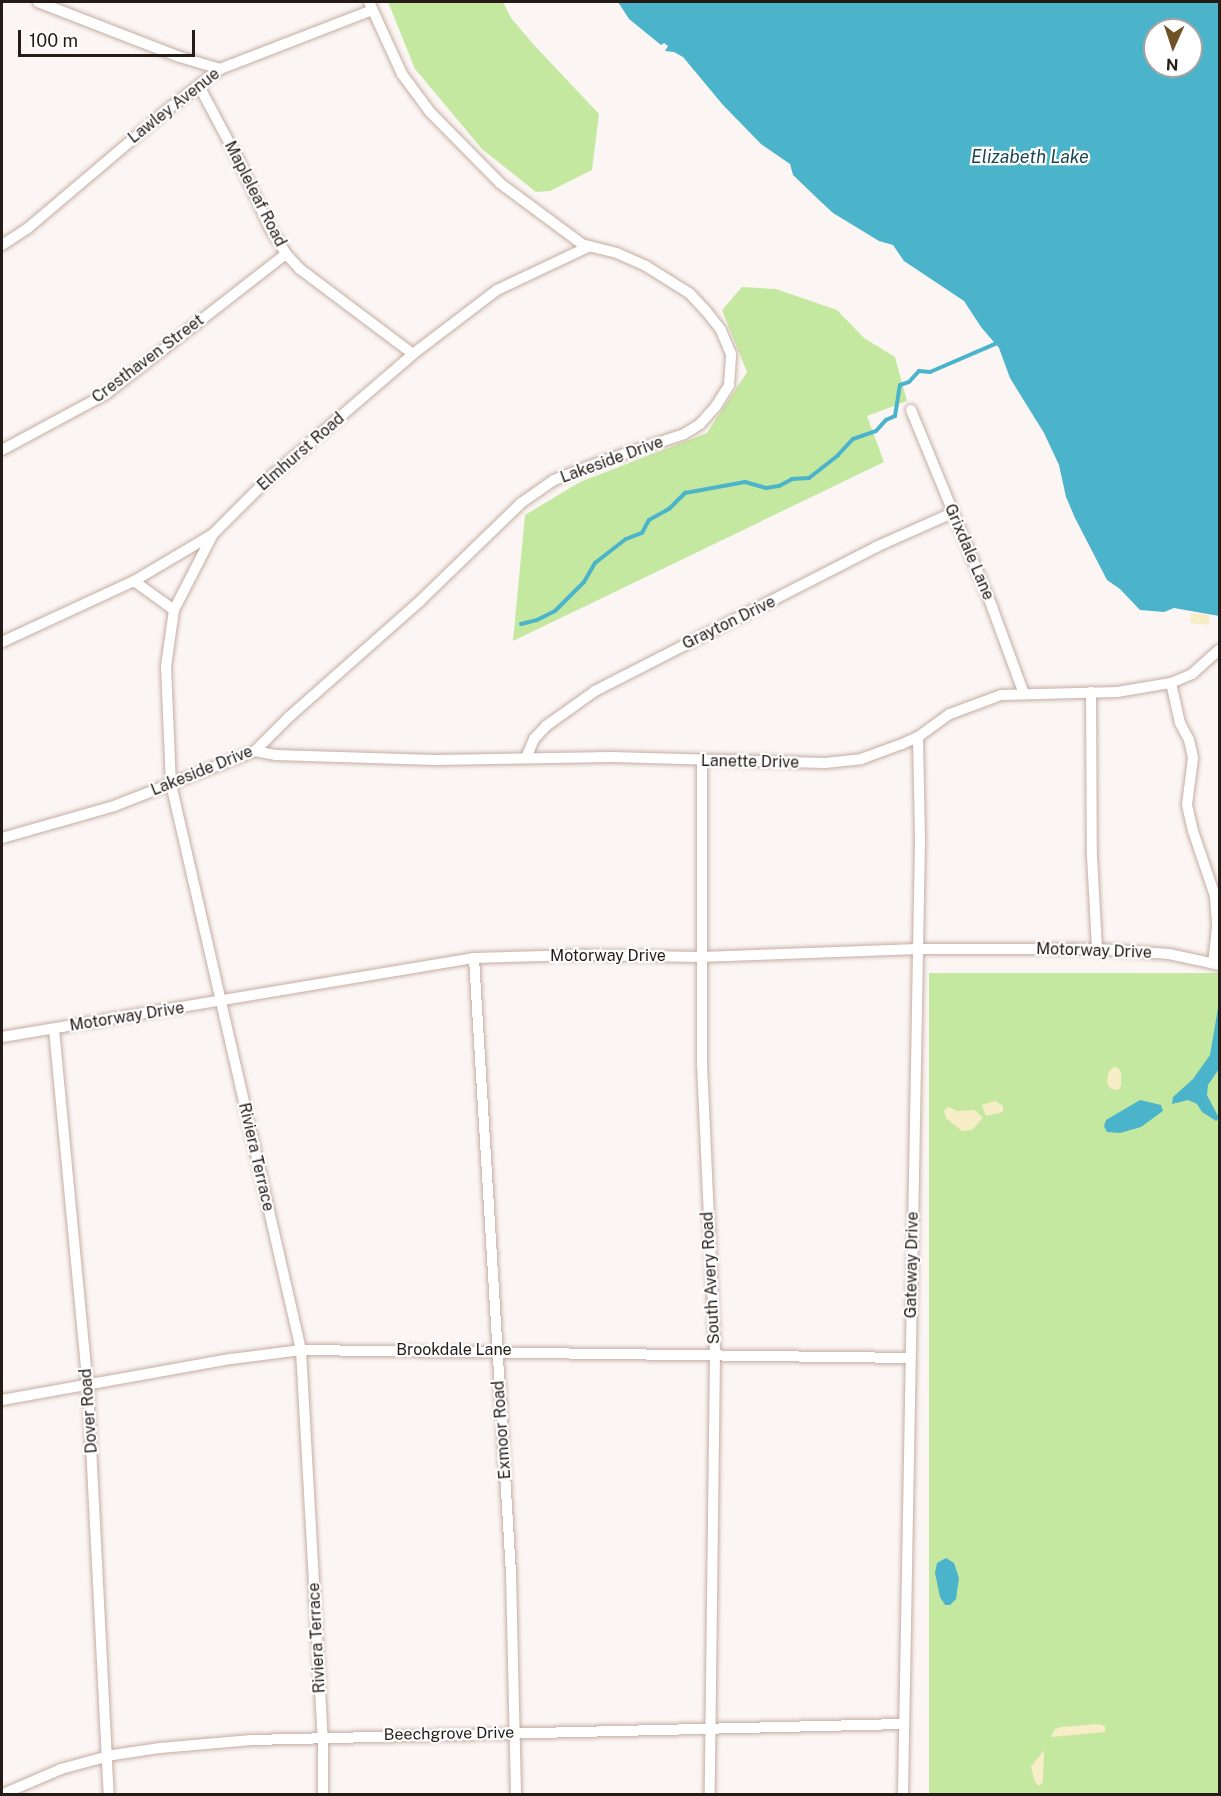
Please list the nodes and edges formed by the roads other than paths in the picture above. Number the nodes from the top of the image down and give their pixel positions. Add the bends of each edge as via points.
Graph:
1 (38, 2) edge
2 (370, 6) edge
3 (220, 69) junction
4 (199, 86) junction
5 (2, 245) edge
6 (590, 246) junction
7 (286, 254) junction
8 (413, 354) junction
9 (911, 410) dead end
10 (2, 450) edge
11 (952, 513) junction
12 (213, 534) junction
13 (134, 581) junction
14 (174, 610) junction
15 (2, 642) edge
16 (1219, 650) edge
17 (1170, 683) junction
18 (1091, 692) junction
19 (1024, 694) junction
20 (918, 736) junction
21 (255, 751) junction
22 (526, 758) junction
23 (702, 761) junction
24 (171, 783) junction
25 (2, 838) edge
26 (918, 949) junction
27 (1096, 949) junction
28 (700, 957) junction
29 (474, 958) junction
30 (1216, 964) edge
31 (220, 1001) junction
32 (54, 1029) junction
33 (2, 1037) edge
34 (301, 1350) junction
35 (496, 1350) junction
36 (715, 1355) junction
37 (910, 1358) junction
38 (88, 1386) junction
39 (2, 1401) edge
40 (904, 1724) junction
41 (711, 1729) junction
42 (516, 1733) junction
43 (323, 1738) junction
44 (107, 1757) junction
45 (3, 1794) edge
46 (109, 1794) edge
47 (323, 1794) edge
48 (516, 1794) edge
49 (710, 1794) edge
50 (903, 1794) edge

1 - 3 street
2 - 3 street, Lawley Avenue
2 - 6 street, Lakeside Drive via 402,74 430,112 500,183 573,238
3 - 4 street, Lawley Avenue
4 - 5 street, Lawley Avenue via 28,228
4 - 7 street, Mapleleaf Road
6 - 8 street, Elmhurst Road via 497,290
6 - 21 street, Lakeside Drive via 646,266 689,293 721,330 731,354 729,384 716,406 700,424 684,434 554,480 521,503
7 - 8 street, Mapleleaf Road via 300,269
7 - 10 street, Cresthaven Street via 106,394
8 - 12 street, Elmhurst Road via 269,478
9 - 11 street, Grixdale Lane
11 - 19 street, Grixdale Lane
11 - 22 street, Grayton Drive via 876,547 596,691 546,726 534,739
12 - 13 street, Elmhurst Road
12 - 14 street, Riviera Terrace
13 - 14 street
13 - 15 street, Elmhurst Road
14 - 24 street, Riviera Terrace via 166,666
16 - 17 street, Lanette Drive via 1192,674
17 - 18 street, Lanette Drive
17 - 30 street via 1193,758 1187,805 1215,896
18 - 19 street, Lanette Drive
18 - 27 street
19 - 20 street, Lanette Drive via 1002,695 968,706
20 - 23 street, Lanette Drive via 861,759 825,764
20 - 26 street, Gateway Drive
21 - 22 street, Lanette Drive via 435,760
21 - 24 street, Lakeside Drive
22 - 23 street, Lanette Drive
23 - 28 street, South Avery Road
24 - 25 street, Lakeside Drive via 114,806
24 - 31 street, Riviera Terrace
26 - 27 street, Motorway Drive
26 - 28 street, Motorway Drive
26 - 37 street, Gateway Drive
27 - 30 street, Motorway Drive via 1169,954
28 - 29 street, Motorway Drive
28 - 36 street, South Avery Road
29 - 31 street, Motorway Drive
29 - 35 street, Exmoor Road
31 - 32 street, Motorway Drive
31 - 34 street, Riviera Terrace
32 - 33 street, Motorway Drive
32 - 38 street, Dover Road
34 - 35 street, Brookdale Lane
34 - 38 street, Brookdale Lane
34 - 43 street, Riviera Terrace
35 - 36 street, Brookdale Lane
35 - 42 street, Exmoor Road via 511,1574
36 - 37 street, Brookdale Lane
36 - 41 street, South Avery Road
37 - 40 street, Gateway Drive
38 - 39 street, Brookdale Lane
38 - 44 street, Dover Road
40 - 41 street, Beechgrove Drive
40 - 50 street, Gateway Drive
41 - 42 street, Beechgrove Drive
41 - 49 street, South Avery Road
42 - 43 street, Beechgrove Drive
42 - 48 street, Exmoor Road
43 - 44 street, Beechgrove Drive via 172,1747
43 - 47 street, Riviera Terrace
44 - 45 street, Beechgrove Drive via 61,1769
44 - 46 street, Dover Road

